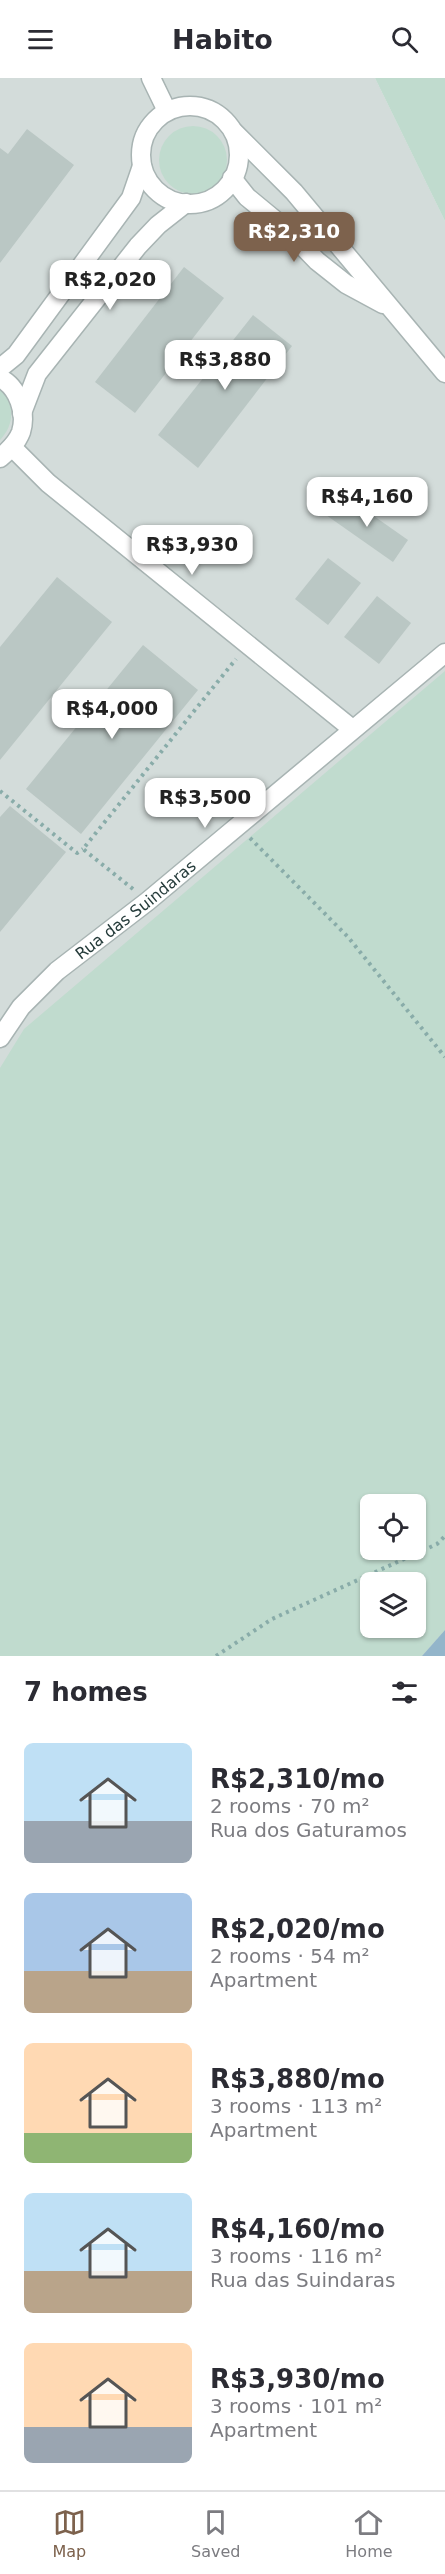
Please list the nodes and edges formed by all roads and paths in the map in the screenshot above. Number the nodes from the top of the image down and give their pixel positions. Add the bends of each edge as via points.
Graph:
1 (151, 78) edge
2 (167, 111) junction
3 (234, 132) junction
4 (142, 166) junction
5 (232, 178) junction
6 (186, 203) junction
7 (390, 308) junction
8 (0, 368) edge
9 (445, 372) edge
10 (0, 378) edge
11 (22, 413) junction
12 (6, 453) edge
13 (248, 644) junction
14 (445, 652) edge
15 (351, 728) junction
16 (0, 790) edge
17 (237, 825) junction
18 (83, 849) junction
19 (148, 901) junction
20 (0, 1038) edge
21 (445, 1057) edge
22 (445, 1536) edge
23 (216, 1656) edge

1 - 2 street
2 - 3 street via 186,105 205,108 222,117
2 - 4 street via 152,123 142,140
3 - 5 street via 239,151
3 - 7 street via 294,192
4 - 6 street via 145,177 158,192 174,202
4 - 8 street via 131,198 16,355
5 - 6 street via 227,187 212,197
5 - 7 street via 247,197 324,267
6 - 11 street via 138,246 37,374
7 - 9 street
10 - 11 street via 17,395
11 - 12 street via 21,432
12 - 13 street
13 - 15 street
13 - 18 path
14 - 15 street, Rua das Suindaras
15 - 17 street, Rua das Suindaras
16 - 18 path via 77,853
17 - 19 street, Rua das Suindaras
17 - 21 path via 348,937
18 - 19 path
19 - 20 street, Rua das Suindaras via 57,971 21,1007
22 - 23 path via 437,1544 272,1619

